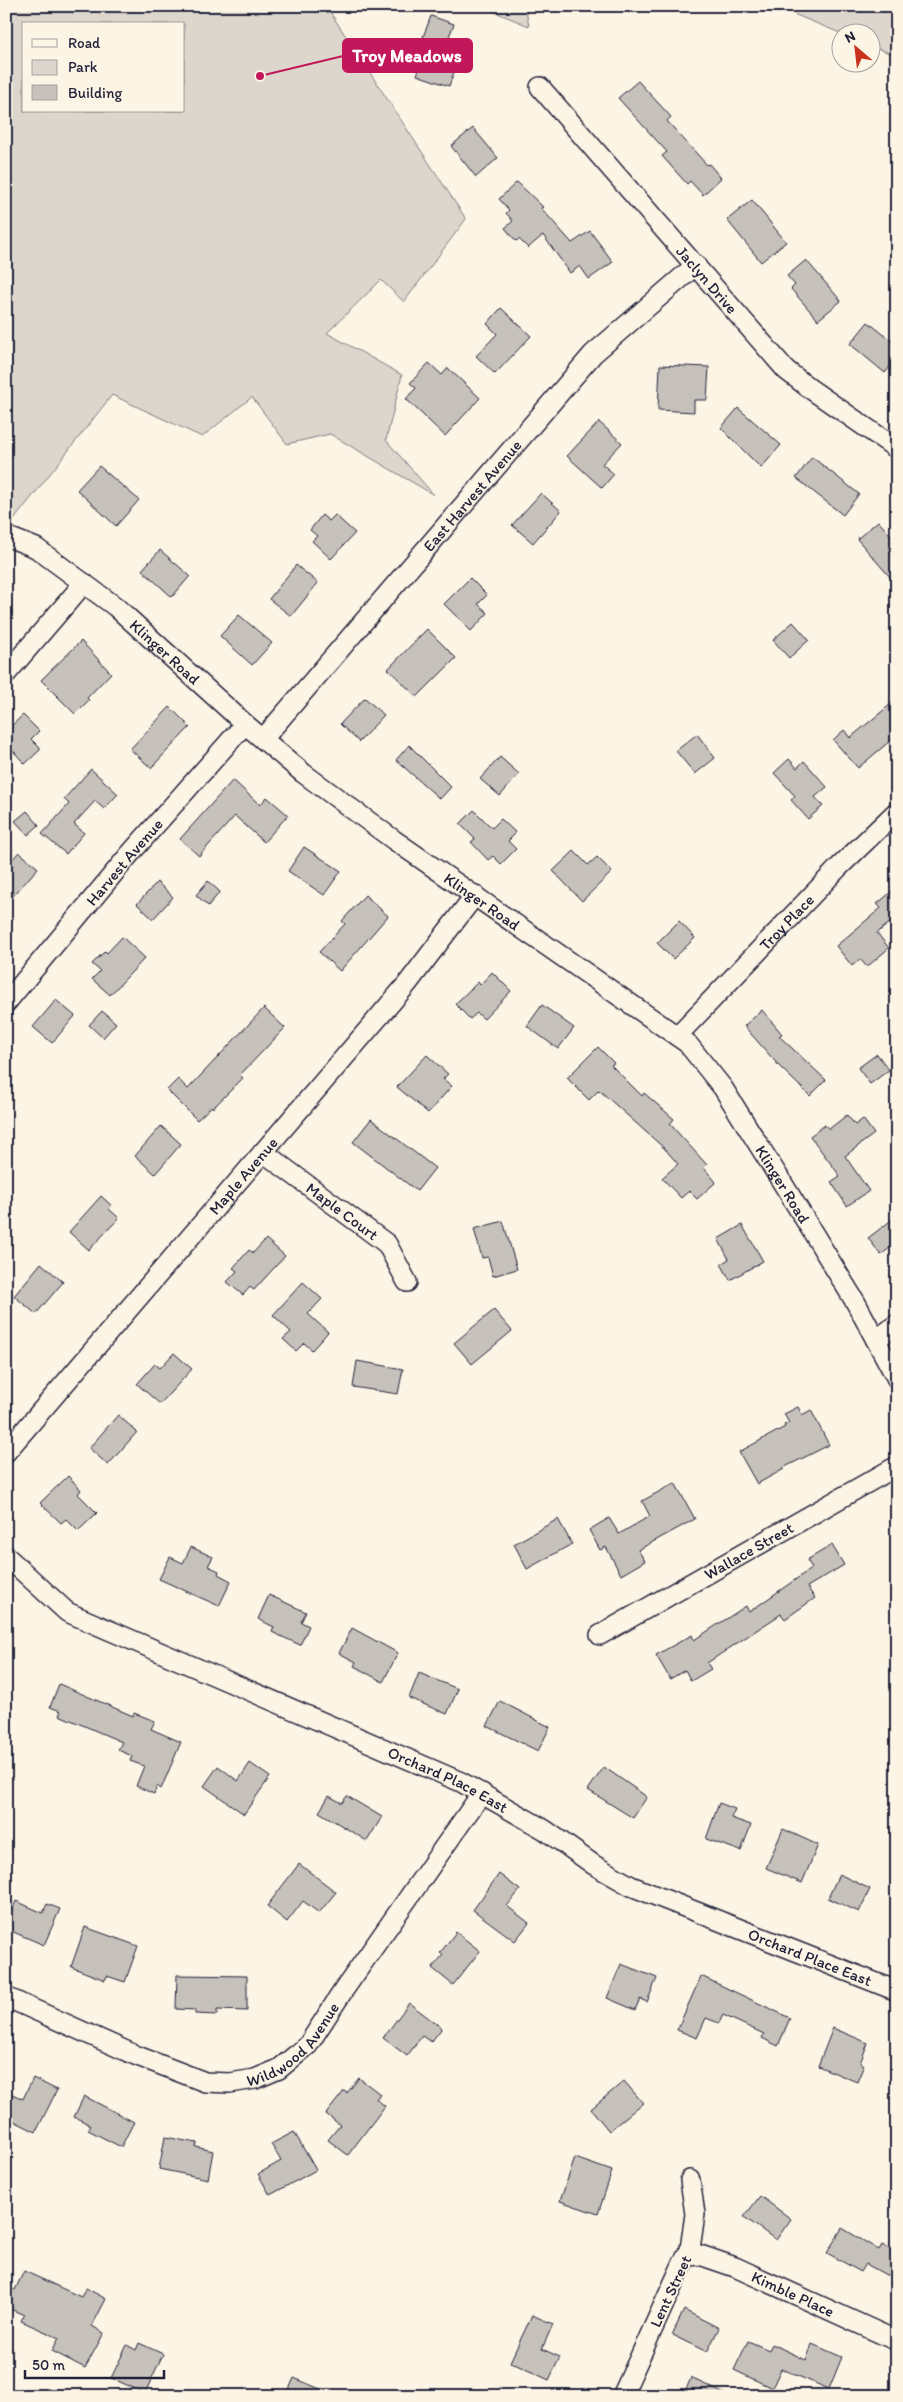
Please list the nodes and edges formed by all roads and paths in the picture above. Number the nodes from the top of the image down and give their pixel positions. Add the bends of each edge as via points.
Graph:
1 (540, 87) dead end
2 (696, 265) junction
3 (897, 449) edge
4 (6, 536) edge
5 (84, 584) junction
6 (6, 674) edge
7 (245, 724) junction
8 (263, 738) junction
9 (897, 811) edge
10 (475, 895) junction
11 (6, 1002) edge
12 (676, 1036) junction
13 (263, 1152) junction
14 (407, 1282) dead end
15 (897, 1324) edge
16 (876, 1340) junction
17 (897, 1379) edge
18 (6, 1452) edge
19 (897, 1466) edge
20 (6, 1556) edge
21 (600, 1635) dead end
22 (482, 1793) junction
23 (897, 1991) edge
24 (6, 1997) edge
25 (690, 2180) dead end
26 (689, 2256) junction
27 (897, 2341) edge
28 (622, 2396) edge

1 - 2 street, Jaclyn Drive
2 - 3 street, Jaclyn Drive via 786,370
2 - 8 street, East Harvest Avenue via 593,354
4 - 5 street, Klinger Road via 36,548
5 - 6 street
5 - 7 street, Klinger Road via 116,607
7 - 8 street, Klinger Road
7 - 11 street, Harvest Avenue via 129,855
8 - 10 street, Klinger Road via 303,773
9 - 12 street, Troy Place
10 - 12 street, Klinger Road
10 - 13 street, Maple Avenue via 408,983
12 - 16 street, Klinger Road via 687,1044 722,1088
13 - 14 street, Maple Court via 388,1244
13 - 18 street, Maple Avenue
15 - 16 street
16 - 17 street, Klinger Road
19 - 21 street, Wallace Street
20 - 22 street, Orchard Place East via 67,1612
22 - 23 street, Orchard Place East via 631,1886
22 - 24 street, Wildwood Avenue via 308,2045 279,2069 255,2079 205,2082 135,2055
25 - 26 street, Lent Street via 696,2214
26 - 27 street, Kimble Place via 700,2255 735,2267
26 - 28 street, Lent Street via 686,2256 676,2276

